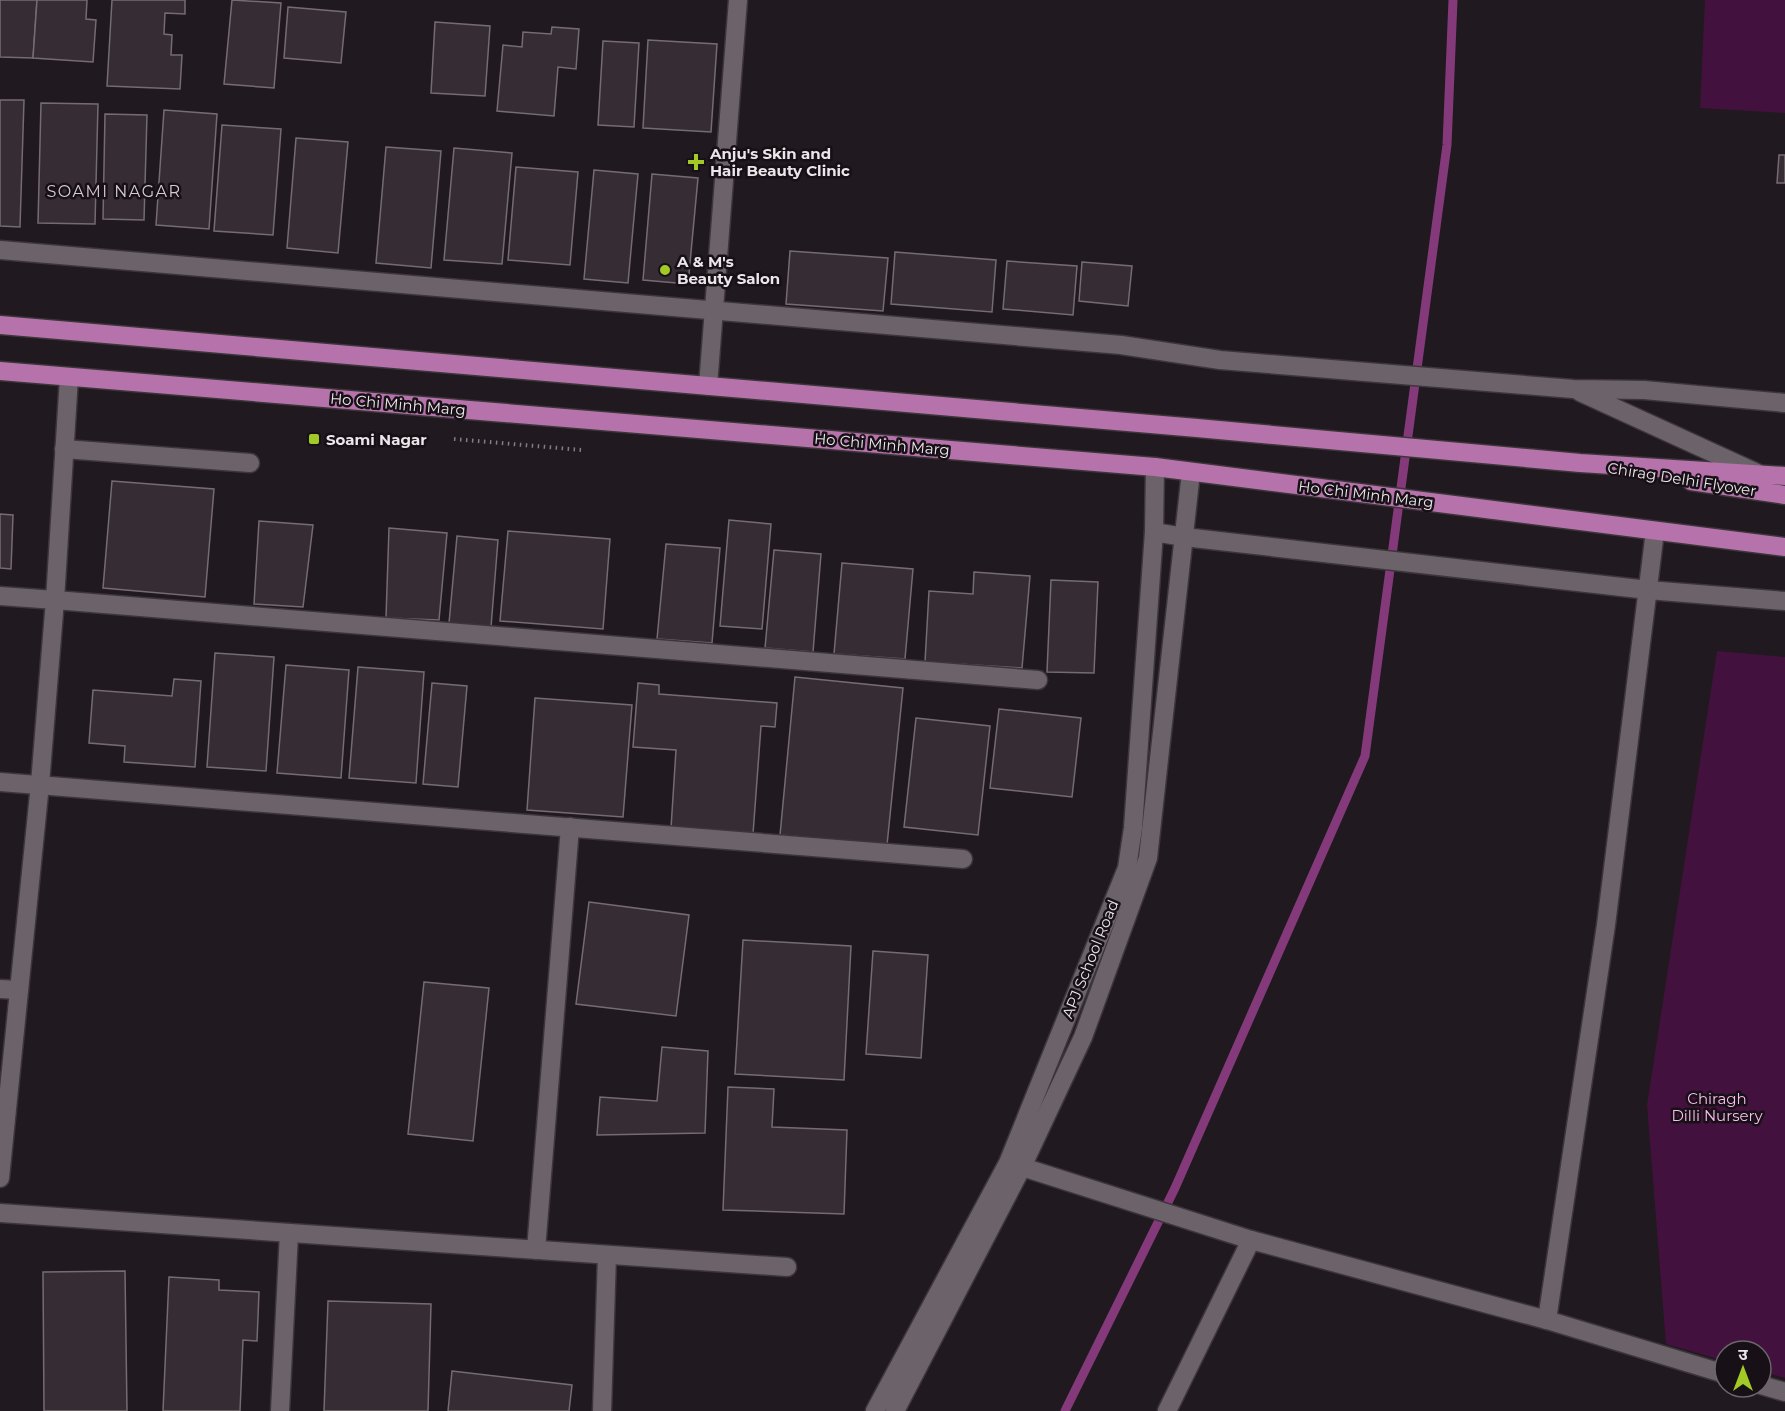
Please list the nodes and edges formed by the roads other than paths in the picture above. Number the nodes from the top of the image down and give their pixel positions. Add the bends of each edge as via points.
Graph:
1 (738, 0) edge
2 (0, 250) edge
3 (713, 311) junction
4 (0, 325) edge
5 (0, 371) edge
6 (69, 376) junction
7 (708, 386) junction
8 (1573, 389) junction
9 (1785, 403) edge
10 (64, 449) junction
11 (250, 464) dead end
12 (1580, 464) junction
13 (1155, 467) junction
14 (1191, 471) junction
15 (1759, 474) junction
16 (1785, 476) edge
17 (1785, 495) edge
18 (1655, 531) junction
19 (1154, 532) junction
20 (1184, 537) junction
21 (1785, 550) edge
22 (1648, 590) junction
23 (0, 596) edge
24 (55, 600) junction
25 (1785, 601) edge
26 (1038, 680) dead end
27 (0, 782) edge
28 (40, 784) junction
29 (570, 827) junction
30 (963, 860) dead end
31 (0, 989) edge
32 (19, 990) junction
33 (2, 1124) edge
34 (1015, 1165) junction
35 (0, 1178) edge
36 (0, 1213) edge
37 (289, 1233) junction
38 (1251, 1240) junction
39 (536, 1250) junction
40 (607, 1255) junction
41 (787, 1267) dead end
42 (1547, 1320) junction
43 (1713, 1370) edge
44 (280, 1411) edge
45 (602, 1411) edge
46 (875, 1411) edge
47 (896, 1411) edge
48 (1167, 1411) edge

1 - 3 street
2 - 3 street
3 - 7 street
3 - 8 street via 1121,345 1220,360
4 - 7 main road
5 - 6 main road, Ho Chi Minh Marg
6 - 10 street
6 - 13 main road, Ho Chi Minh Marg
7 - 12 main road
8 - 9 street via 1644,390
8 - 15 street
10 - 11 street
10 - 24 street
12 - 15 main road
12 - 17 main road, Chirag Delhi Flyover
13 - 14 main road, Ho Chi Minh Marg
13 - 19 street, APJ School Road
14 - 18 main road, Ho Chi Minh Marg
14 - 20 street
15 - 16 main road
18 - 21 main road, Ho Chi Minh Marg
18 - 22 street
19 - 20 street
19 - 34 street, APJ School Road via 1128,868
20 - 22 street
20 - 34 street via 1148,858 1083,1036
22 - 25 street
22 - 42 street via 1606,925
23 - 24 street
24 - 26 street
24 - 28 street
27 - 28 street
28 - 29 street
28 - 32 street
29 - 30 street
29 - 39 street
31 - 32 street
32 - 33 street
33 - 35 street
34 - 38 street
34 - 46 street, APJ School Road
34 - 47 street
36 - 37 street
37 - 39 street
37 - 44 street
38 - 42 street
38 - 48 street
39 - 40 street
40 - 41 street
40 - 45 street
42 - 43 street

